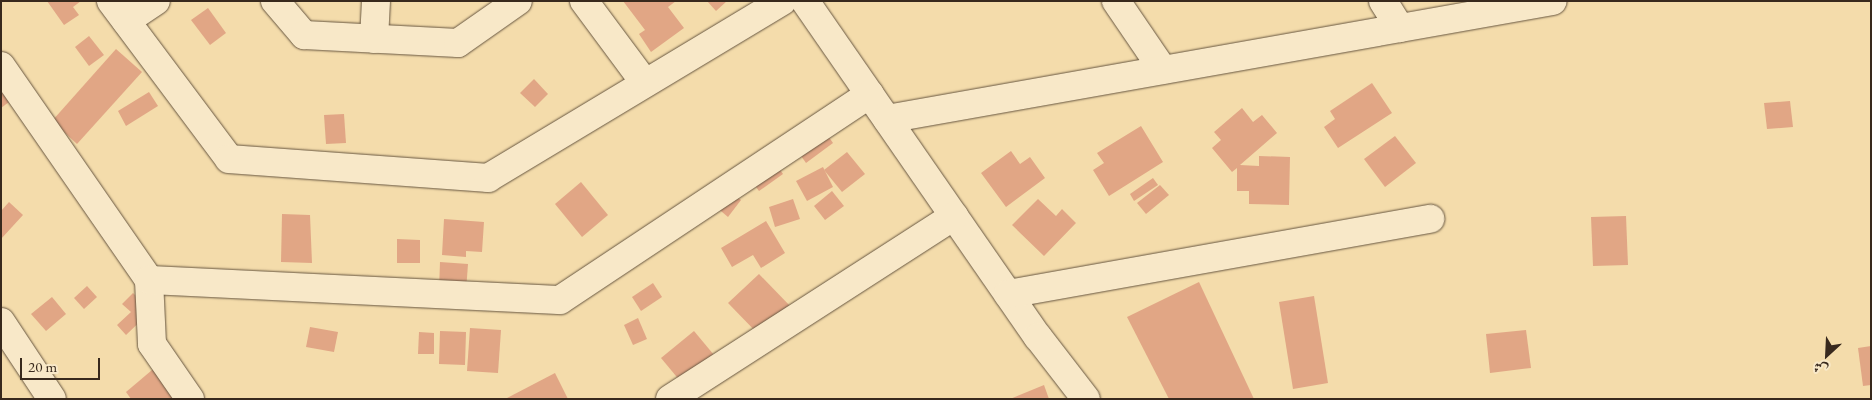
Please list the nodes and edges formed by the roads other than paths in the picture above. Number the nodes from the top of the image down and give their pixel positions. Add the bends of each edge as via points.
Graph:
1 (156, 1) edge
2 (275, 1) edge
3 (376, 1) edge
4 (518, 1) edge
5 (584, 1) edge
6 (782, 1) edge
7 (805, 1) edge
8 (1116, 1) edge
9 (1383, 1) edge
10 (1553, 1) edge
11 (1522, 4) edge
12 (118, 11) edge
13 (1400, 28) junction
14 (374, 38) junction
15 (1, 66) edge
16 (1163, 70) junction
17 (646, 83) junction
18 (870, 94) junction
19 (887, 119) junction
20 (954, 216) junction
21 (1430, 220) dead end
22 (149, 280) junction
23 (1008, 294) junction
24 (1, 322) edge
25 (675, 397) edge
26 (52, 399) edge
27 (190, 399) edge
28 (1086, 399) edge

1 - 12 street
2 - 14 street via 304,36
3 - 14 street
4 - 14 street via 458,43
5 - 17 street
6 - 17 street
7 - 18 street
8 - 16 street
9 - 13 street
10 - 11 street
11 - 13 street
12 - 17 street via 230,159 488,178
13 - 16 street
15 - 22 street
16 - 19 street
18 - 19 street
18 - 22 street via 560,300
19 - 20 street
20 - 23 street
20 - 25 street
21 - 23 street
22 - 27 street via 152,344
23 - 28 street
24 - 26 street

